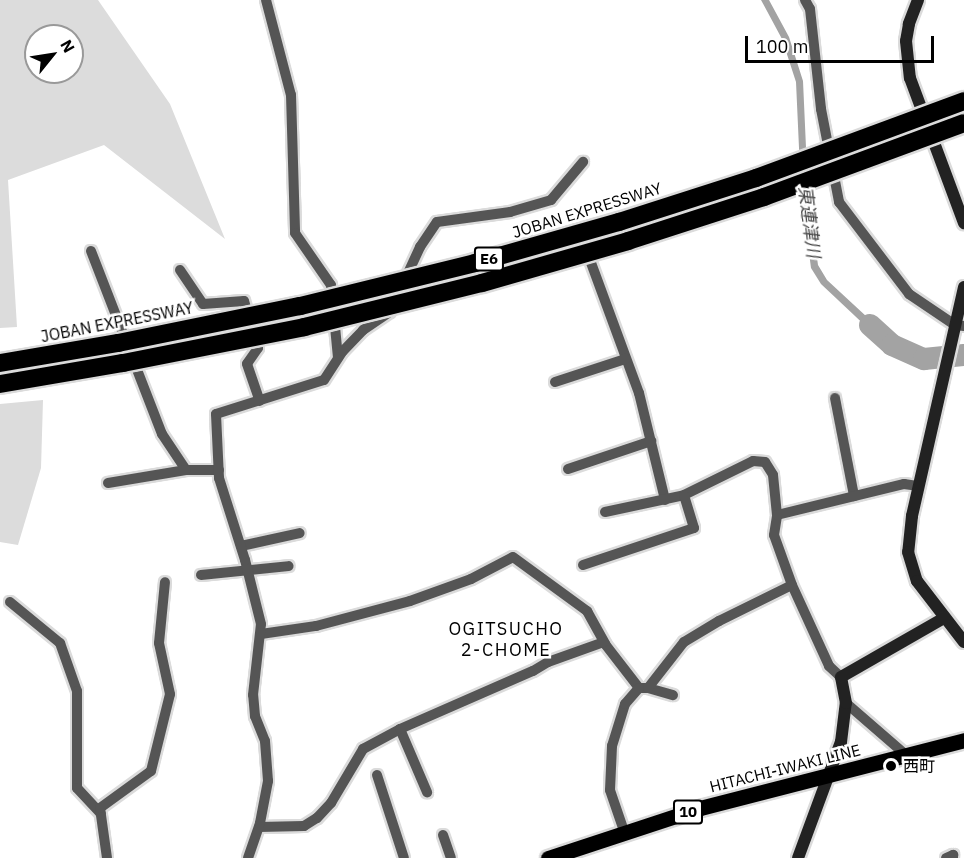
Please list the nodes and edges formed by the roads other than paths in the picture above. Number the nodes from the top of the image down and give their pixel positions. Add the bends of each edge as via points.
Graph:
1 (266, 0) edge
2 (805, 0) edge
3 (918, 0) edge
4 (964, 101) edge
5 (964, 123) edge
6 (584, 162) dead end
7 (964, 223) edge
8 (91, 251) dead end
9 (590, 260) dead end
10 (180, 270) dead end
11 (964, 287) edge
12 (957, 329) edge
13 (338, 358) junction
14 (626, 359) junction
15 (0, 363) edge
16 (555, 382) dead end
17 (0, 384) edge
18 (835, 398) dead end
19 (260, 401) junction
20 (651, 441) junction
21 (568, 469) dead end
22 (186, 470) junction
23 (219, 470) junction
24 (108, 483) dead end
25 (919, 486) junction
26 (684, 495) junction
27 (854, 496) junction
28 (665, 500) junction
29 (605, 512) dead end
30 (777, 515) junction
31 (300, 533) dead end
32 (241, 546) junction
33 (583, 565) dead end
34 (289, 566) dead end
35 (248, 569) junction
36 (201, 575) dead end
37 (165, 582) dead end
38 (792, 585) junction
39 (10, 602) dead end
40 (944, 618) junction
41 (261, 634) junction
42 (604, 642) junction
43 (964, 642) edge
44 (841, 677) junction
45 (644, 688) junction
46 (673, 695) dead end
47 (846, 703) junction
48 (400, 729) junction
49 (964, 740) edge
50 (906, 755) junction
51 (377, 775) dead end
52 (830, 775) junction
53 (427, 792) dead end
54 (101, 814) junction
55 (259, 827) junction
56 (624, 831) junction
57 (443, 835) dead end
58 (107, 858) edge
59 (248, 858) edge
60 (404, 858) edge
61 (451, 858) edge
62 (548, 858) edge
63 (798, 858) edge
64 (946, 858) edge
65 (953, 858) edge

1 - 13 street via 291,95 295,233 331,285
2 - 12 street via 810,9 821,109 839,202 909,294
3 - 7 street via 906,41 910,78
4 - 15 highway, JOBAN EXPRESSWAY / E6, bridge via 756,178 475,263 289,309
5 - 17 highway, E6, bridge via 764,197 482,283 304,327
6 - 13 street via 551,200 510,212 437,222 420,247 390,312 363,330
8 - 22 street via 162,434
9 - 14 street
10 - 19 street via 203,304 244,301 258,348 247,363
11 - 12 street
12 - 25 street
13 - 19 street via 324,380
14 - 16 street
14 - 20 street
18 - 27 street
19 - 23 street via 216,414
20 - 21 street
20 - 28 street
22 - 23 street
22 - 24 street
23 - 32 street
25 - 27 street via 904,484
25 - 40 street via 908,552 917,581
26 - 28 street
26 - 30 street via 753,461 765,462 773,475
26 - 33 street via 694,528
27 - 30 street
28 - 29 street
30 - 38 street via 774,535
31 - 32 street
32 - 35 street
34 - 35 street
35 - 36 street
35 - 41 street
37 - 54 street via 159,643 171,694 160,740 151,771 100,808
38 - 44 street via 829,666
38 - 45 street via 684,642
39 - 54 street via 60,643 77,691 77,788
40 - 43 street
40 - 44 street
41 - 42 street via 316,626 410,601 471,579 513,557 587,611
41 - 55 street via 253,695 255,716 265,741 268,781
42 - 45 street
42 - 48 street via 548,662
44 - 47 street
45 - 46 street
45 - 56 street via 626,704 612,746 610,790
47 - 50 street
47 - 52 street via 841,741
48 - 53 street
48 - 55 street via 363,749 331,803 317,818 304,826
49 - 50 main road, HITACHI-IWAKI LINE / 10
50 - 52 main road, HITACHI-IWAKI LINE / 10
51 - 60 street
52 - 56 main road, HITACHI-IWAKI LINE / 10
52 - 63 street
54 - 58 street
55 - 59 street
56 - 62 main road, HITACHI-IWAKI LINE / 10
57 - 61 street
64 - 65 street

